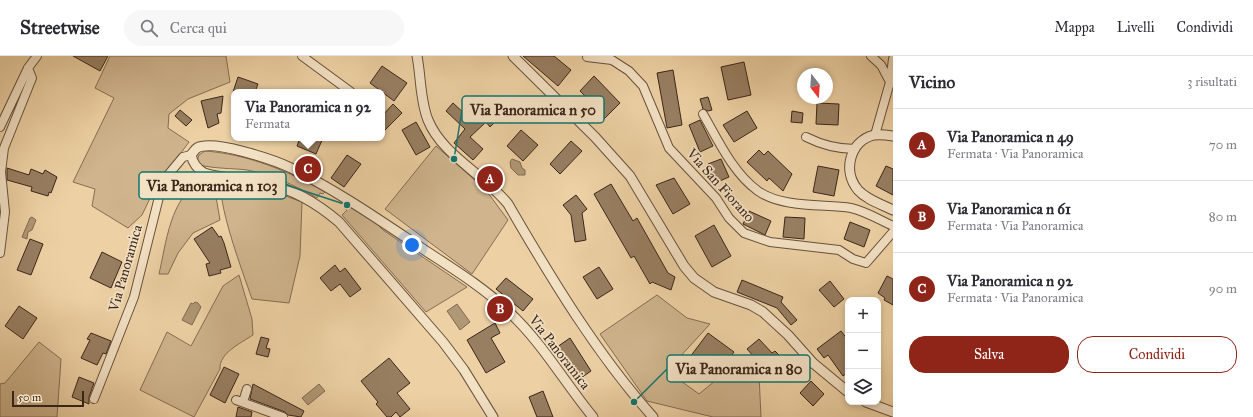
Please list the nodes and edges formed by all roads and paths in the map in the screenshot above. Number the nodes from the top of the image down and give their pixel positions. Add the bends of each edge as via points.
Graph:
1 (37, 56) edge
2 (302, 56) edge
3 (417, 56) edge
4 (513, 56) edge
5 (870, 56) edge
6 (587, 57) edge
7 (893, 59) edge
8 (28, 68) junction
9 (891, 82) edge
10 (347, 89) edge
11 (703, 114) dead end
12 (0, 128) edge
13 (875, 135) junction
14 (893, 136) edge
15 (806, 137) dead end
16 (855, 149) junction
17 (191, 155) junction
18 (893, 210) edge
19 (893, 226) edge
20 (893, 232) edge
21 (0, 253) edge
22 (247, 389) dead end
23 (845, 390) edge
24 (94, 399) dead end
25 (874, 405) edge
26 (893, 412) edge
27 (279, 416) edge
28 (493, 417) edge
29 (594, 417) edge
30 (653, 417) edge

1 - 8 street
2 - 10 street
3 - 30 street via 427,118 434,134 497,190 508,204 572,308 608,360
4 - 23 street via 590,132 630,176 684,266 694,278 714,292 764,312 813,363
5 - 9 street via 881,65
6 - 20 street, Via San Fiorano via 612,60 630,71 644,86 670,148 744,233 770,242 839,250 853,259 866,263
7 - 9 street
8 - 12 street
8 - 21 street via 32,78 4,148 1,172 4,212
9 - 13 street
11 - 19 street via 728,157 759,192 806,205 852,208
13 - 14 street
13 - 16 street via 860,142
15 - 16 street via 828,146
16 - 18 street via 849,162 849,170 857,189 865,196
17 - 24 street, Via Panoramica via 183,157 163,181 134,297
17 - 28 street via 193,163 204,174 267,183 284,189 305,198 339,222 443,342
17 - 29 street, Via Panoramica via 197,148 208,145 222,146 282,164 343,197 396,231 455,270 508,310 546,354
22 - 27 street via 240,401
25 - 26 street

